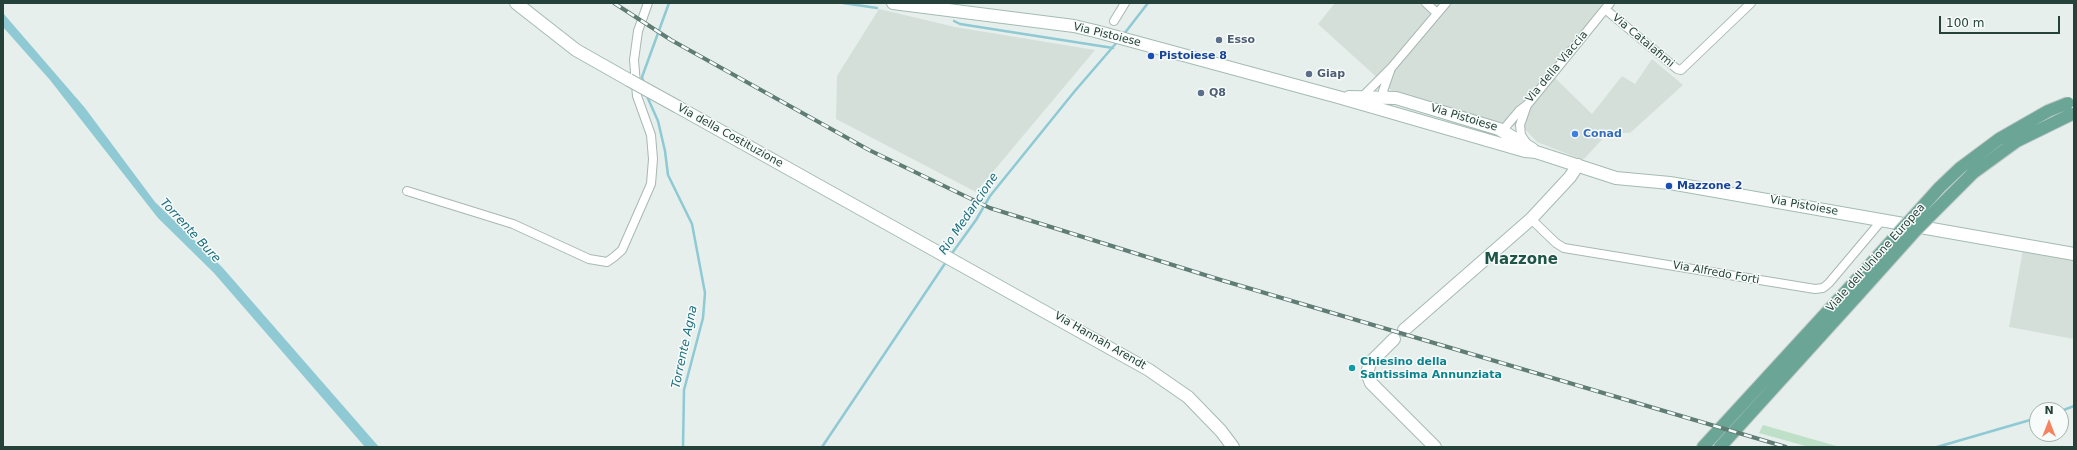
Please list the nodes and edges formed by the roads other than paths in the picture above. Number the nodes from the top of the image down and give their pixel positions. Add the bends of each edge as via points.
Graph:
1 (516, 3) edge
2 (648, 3) edge
3 (893, 3) edge
4 (1125, 3) edge
5 (1426, 3) edge
6 (1446, 3) edge
7 (1751, 3) edge
8 (1607, 6) edge
9 (954, 7) edge
10 (1437, 13) junction
11 (1114, 22) dead end
12 (1392, 67) junction
13 (1338, 97) junction
14 (1362, 97) junction
15 (1386, 98) junction
16 (1528, 104) junction
17 (2072, 108) edge
18 (1390, 112) junction
19 (1503, 130) junction
20 (1488, 139) junction
21 (1536, 152) junction
22 (1578, 165) junction
23 (407, 191) dead end
24 (1531, 219) junction
25 (1882, 220) junction
26 (2074, 254) edge
27 (946, 255) joint
28 (1852, 293) junction
29 (1404, 330) dead end
30 (1394, 339) dead end
31 (1233, 447) edge
32 (1435, 447) edge
33 (1703, 447) edge
34 (1720, 447) edge

1 - 27 street, Via della Costituzione, bridge via 576,50
2 - 23 street via 638,31 634,67 637,96 651,135 651,184 622,250 614,257 607,262 590,259 513,224
3 - 9 street, Via Pistoiese
4 - 11 street
5 - 10 street
6 - 10 street
7 - 8 street, Via Catalafimi via 1681,70
8 - 16 street, Via della Viaccia
9 - 13 street, Via Pistoiese via 1074,26
10 - 12 street
12 - 14 street
12 - 15 street via 1383,91
13 - 14 street, Via Pistoiese
13 - 18 street, Via Pistoiese
14 - 15 street, Via Pistoiese
15 - 18 street via 1385,105
15 - 19 street, Via Pistoiese via 1396,98
16 - 19 street, Via della Viaccia via 1519,110
16 - 21 street via 1520,120 1520,131 1524,141
17 - 28 main road, Viale dell'Unione Europea, bridge via 2017,141 1973,173
18 - 20 street, Via Pistoiese
19 - 20 street via 1498,138
19 - 21 street, Via Pistoiese
20 - 21 street, Via Pistoiese
21 - 22 street, Via Pistoiese
22 - 24 street
22 - 25 street, Via Pistoiese via 1616,178 1670,183
24 - 25 street, Via Alfredo Forti via 1564,248 1815,289 1823,288 1830,283
24 - 29 street
25 - 26 street, Via Pistoiese
27 - 31 street, Via Hannah Arendt via 1120,352 1170,383 1222,431
28 - 33 main road, Viale dell'Unione Europea
28 - 34 main road, Viale dell'Unione Europea
30 - 32 street via 1370,363 1367,373 1371,383

